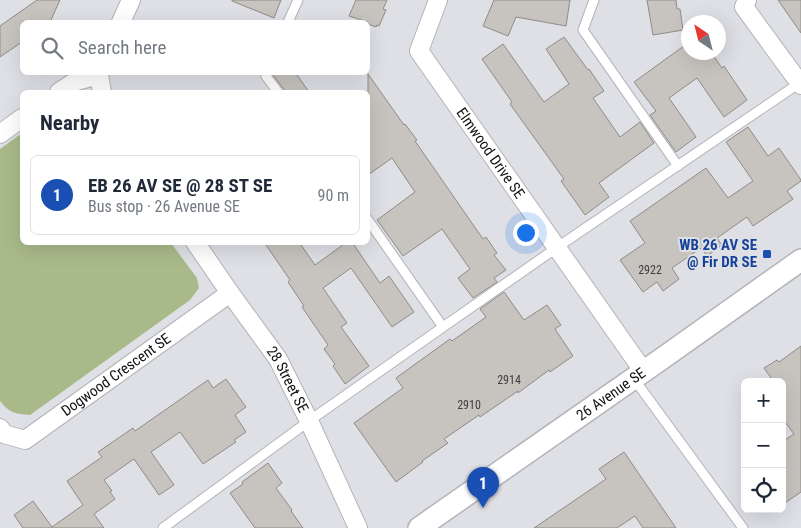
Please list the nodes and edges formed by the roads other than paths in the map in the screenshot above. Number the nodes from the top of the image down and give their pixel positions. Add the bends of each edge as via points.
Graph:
1 (131, 0) edge
2 (298, 0) edge
3 (438, 0) edge
4 (594, 0) edge
5 (747, 0) edge
6 (122, 20) edge
7 (289, 20) edge
8 (266, 75) edge
9 (100, 80) edge
10 (800, 83) edge
11 (62, 90) edge
12 (276, 90) edge
13 (20, 119) edge
14 (0, 134) edge
15 (678, 166) junction
16 (370, 223) edge
17 (197, 245) edge
18 (557, 247) junction
19 (801, 260) edge
20 (230, 293) junction
21 (442, 327) junction
22 (639, 375) junction
23 (309, 421) junction
24 (0, 428) edge
25 (163, 528) edge
26 (358, 528) edge
27 (419, 528) edge
28 (743, 528) edge

1 - 6 street
2 - 7 lane
3 - 18 street, Elmwood Drive SE via 419,50
4 - 15 lane via 583,30
5 - 10 street via 744,7
8 - 12 lane
9 - 11 street via 76,81
10 - 15 lane
13 - 14 street
15 - 18 lane
16 - 21 lane
17 - 20 street, 28 Street SE
18 - 21 lane
18 - 22 street, Elmwood Drive SE
19 - 22 street, 26 Avenue SE
20 - 23 street, 28 Street SE via 278,359
20 - 24 street, Dogwood Crescent SE via 26,440 4,434
21 - 23 lane
22 - 27 street, 26 Avenue SE
22 - 28 lane
23 - 25 lane
23 - 26 street, 28 Street SE

